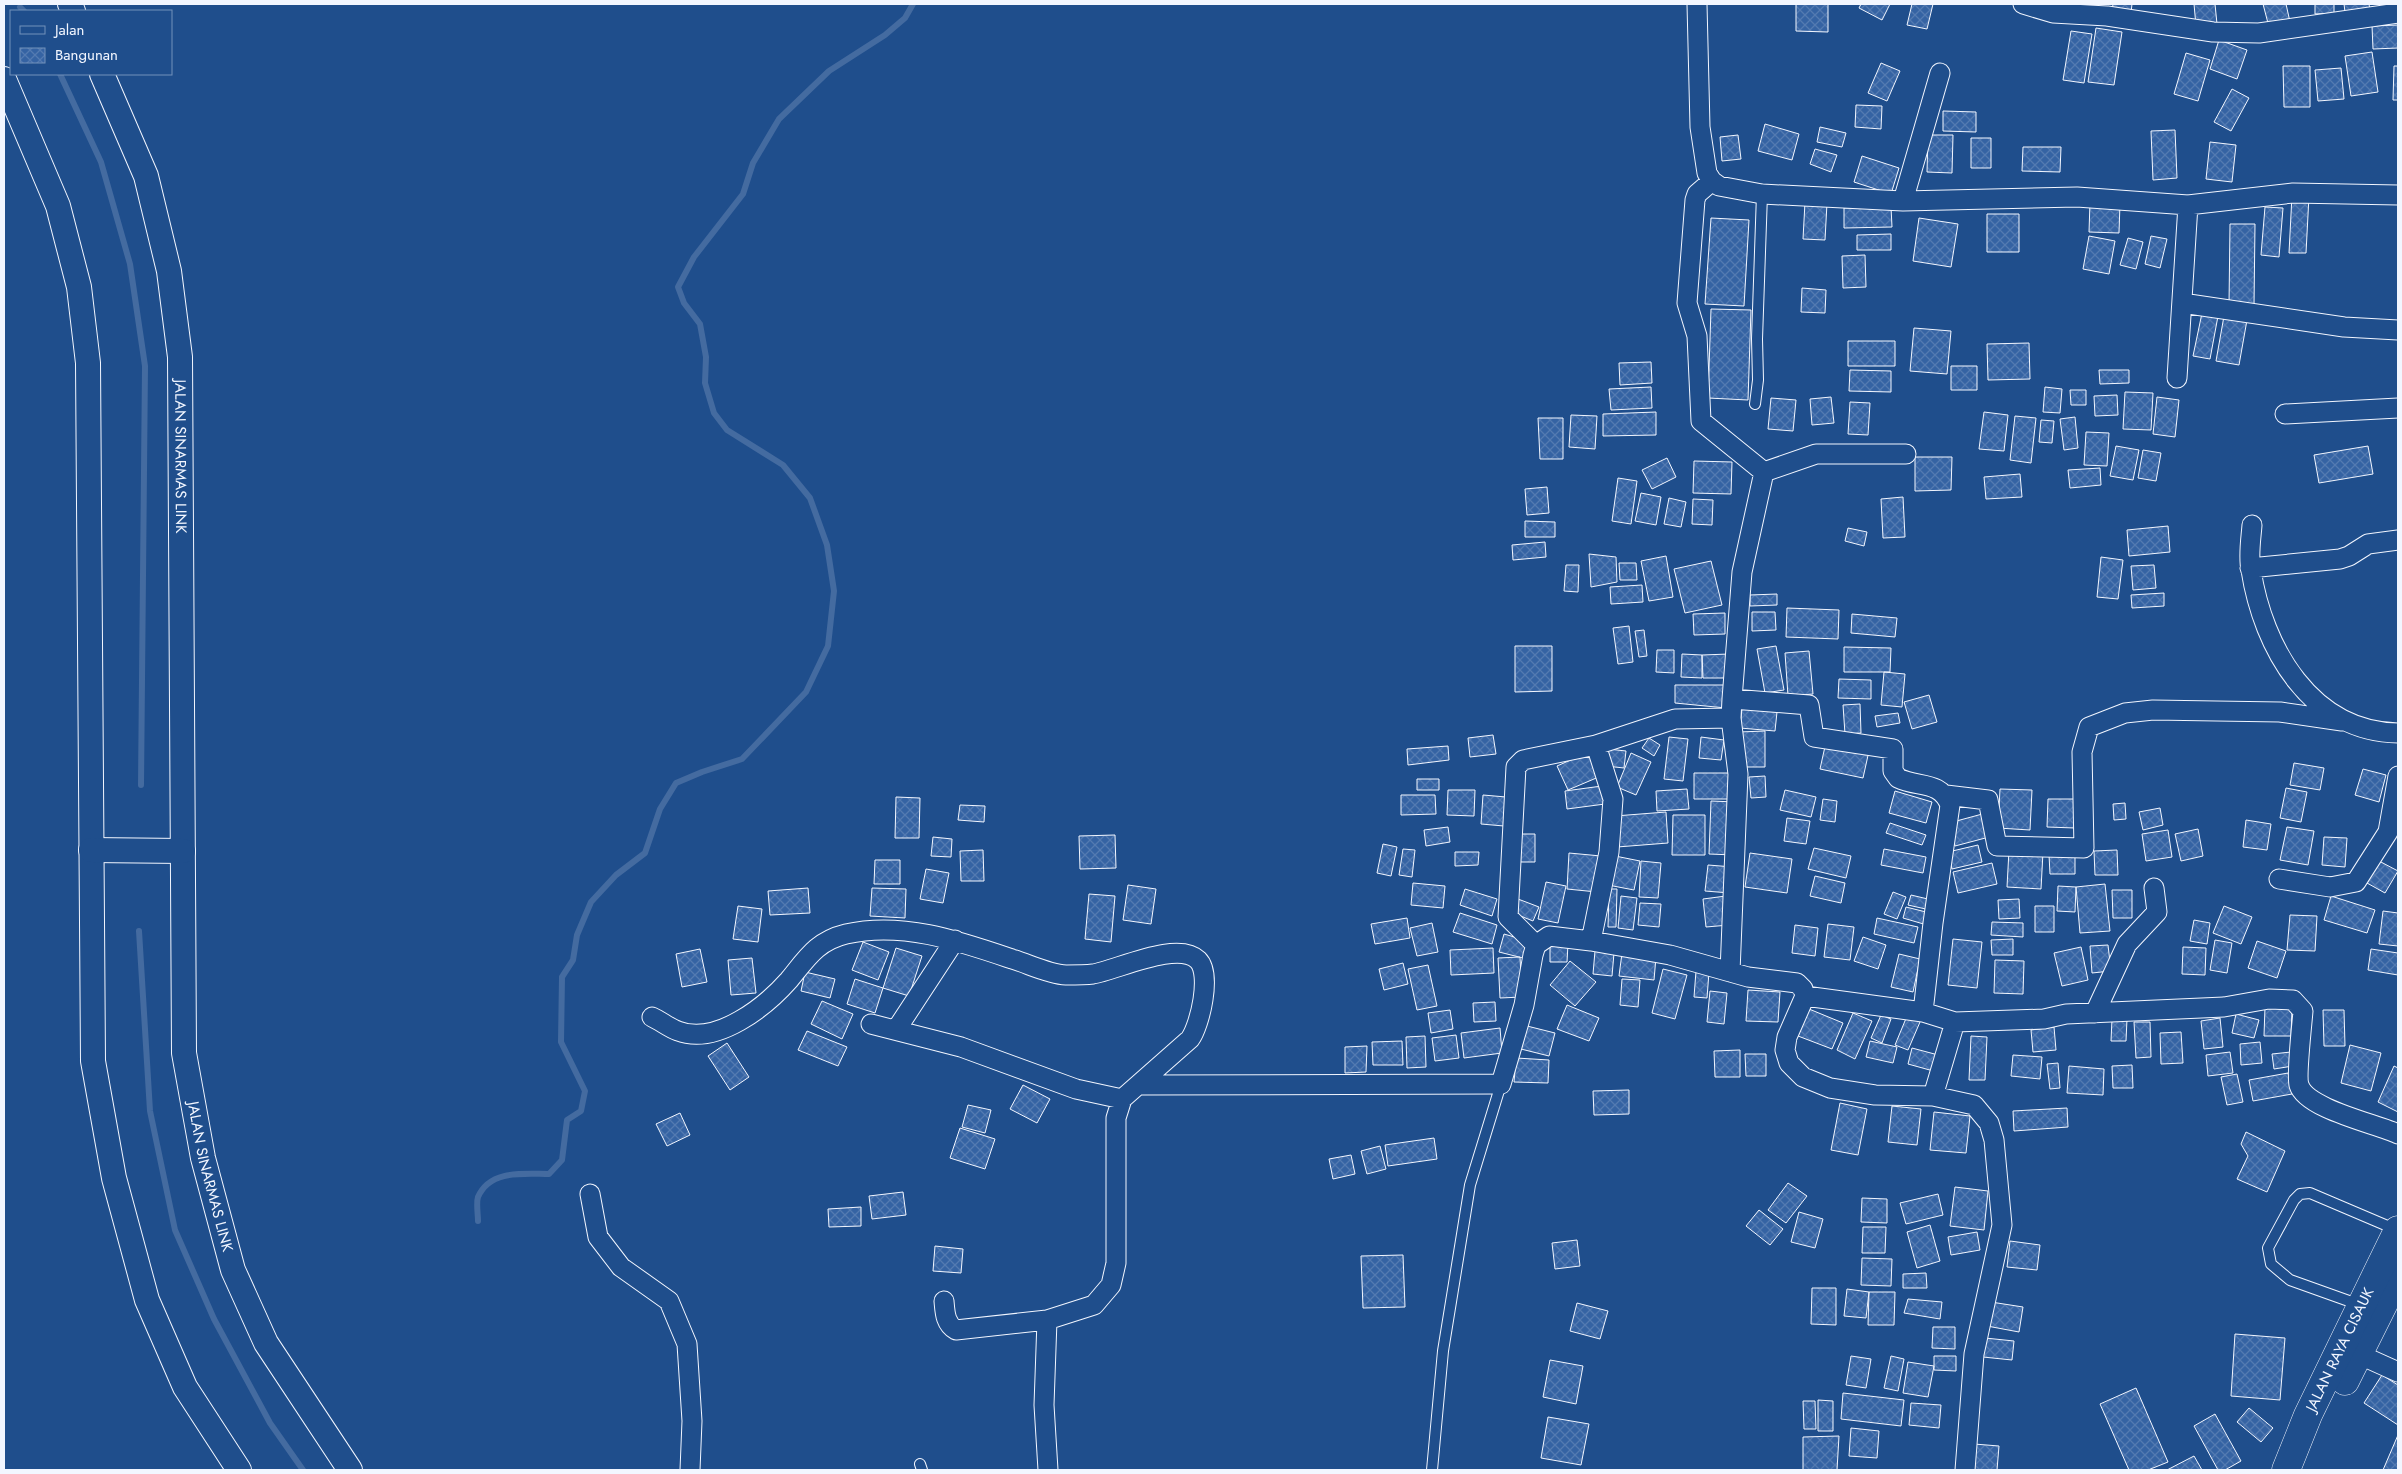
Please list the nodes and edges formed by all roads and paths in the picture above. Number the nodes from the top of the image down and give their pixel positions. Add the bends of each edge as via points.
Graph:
1 (1698, 4) edge
2 (2023, 4) edge
3 (2398, 13) edge
4 (1940, 73) dead end
5 (102, 75) edge
6 (4, 79) edge
7 (1712, 181) junction
8 (1762, 194) junction
9 (2398, 195) edge
10 (1903, 201) junction
11 (2188, 205) junction
12 (2182, 302) junction
13 (2398, 330) edge
14 (2177, 378) dead end
15 (1755, 404) dead end
16 (2398, 408) edge
17 (2285, 414) dead end
18 (1906, 454) dead end
19 (1764, 472) junction
20 (2252, 524) dead end
21 (2398, 540) edge
22 (2250, 568) junction
23 (1732, 699) junction
24 (1731, 718) junction
25 (2342, 721) junction
26 (2398, 733) edge
27 (1596, 745) junction
28 (2398, 776) edge
29 (1946, 795) junction
30 (91, 850) junction
31 (183, 851) junction
32 (2279, 879) dead end
33 (2154, 888) dead end
34 (955, 940) junction
35 (1591, 941) junction
36 (1536, 945) junction
37 (1730, 972) junction
38 (1805, 996) junction
39 (1923, 1012) junction
40 (2094, 1013) junction
41 (652, 1017) dead end
42 (1955, 1022) junction
43 (871, 1024) dead end
44 (896, 1030) junction
45 (1501, 1084) junction
46 (1140, 1085) junction
47 (1933, 1096) junction
48 (1122, 1099) junction
49 (2398, 1134) edge
50 (590, 1194) dead end
51 (2398, 1230) edge
52 (2398, 1275) edge
53 (944, 1301) dead end
54 (2361, 1306) junction
55 (1046, 1320) junction
56 (2358, 1354) junction
57 (2398, 1372) edge
58 (239, 1470) edge
59 (350, 1470) edge
60 (690, 1470) edge
61 (1048, 1470) edge
62 (1432, 1470) edge
63 (1965, 1470) edge
64 (2286, 1470) edge
65 (2300, 1470) edge

1 - 7 street via 1700,127 1707,173
2 - 3 street via 2053,13 2107,16 2213,32 2259,33
4 - 10 street
5 - 31 street, JALAN SINARMAS LINK via 146,176 170,271 180,357
6 - 30 street via 58,206 79,287 88,363
7 - 8 street via 1719,186
7 - 19 street via 1697,194 1695,200 1687,303 1697,336 1701,421
8 - 10 street
8 - 15 lane
9 - 11 street via 2293,193
10 - 11 street via 2077,198
11 - 12 street
12 - 13 street via 2344,327
12 - 14 street
16 - 17 street
18 - 19 street via 1816,454
19 - 23 street via 1742,572
20 - 22 street
21 - 22 street via 2368,544 2340,559
22 - 25 street via 2259,608 2273,646 2294,680
23 - 24 street
23 - 29 street via 1809,705 1814,736 1893,749 1894,771 1898,778 1939,789
24 - 27 street via 1675,719
24 - 37 street via 1738,774
25 - 26 street via 2377,733
25 - 29 street via 2280,712 2153,710 2124,713 2089,727 2082,752 2084,848 1997,846 1988,800
27 - 35 street via 1613,799 1609,852
27 - 36 street via 1523,760 1516,768 1508,917
28 - 32 street via 2388,832 2356,882 2330,887
29 - 39 street via 1950,805
30 - 31 street
30 - 58 street via 93,1061 114,1178 147,1300 184,1387
31 - 59 street, JALAN SINARMAS LINK via 184,1053 203,1158 218,1214 234,1270 266,1343
33 - 40 street via 2157,912 2127,944
34 - 41 street via 944,936 872,929 846,934 823,942 766,1001 731,1027 700,1034 680,1032
34 - 44 street
34 - 46 street via 1065,975 1093,974 1171,953 1198,960 1203,970 1197,1030
35 - 36 street via 1549,936
35 - 37 street via 1670,955
36 - 45 street via 1524,1005
37 - 38 street via 1797,983
38 - 39 street
38 - 47 street via 1786,1050 1789,1064 1803,1077 1830,1088 1875,1095
39 - 42 street
40 - 42 street via 2044,1019
40 - 49 street via 2224,1007 2269,999 2293,1000 2303,1011 2299,1085 2306,1095 2342,1113
42 - 47 street
43 - 44 street
44 - 48 street via 961,1047 1076,1089
45 - 46 street
45 - 62 lane via 1470,1185 1443,1351
46 - 48 street
47 - 63 street via 1974,1104 1989,1123 1994,1140 2002,1225 1974,1354
48 - 55 street via 1116,1118 1116,1263 1112,1285 1094,1305
50 - 60 street via 598,1237 621,1266 668,1301 687,1344 692,1421
51 - 54 main road, JALAN RAYA CISAUK
51 - 54 lane via 2310,1193 2300,1194 2268,1248 2271,1264 2290,1280
52 - 56 main road, JALAN RAYA CISAUK
53 - 55 street via 946,1320 956,1330
54 - 64 main road, JALAN RAYA CISAUK via 2308,1415
55 - 61 street via 1044,1405
56 - 57 street
56 - 65 main road, JALAN RAYA CISAUK

